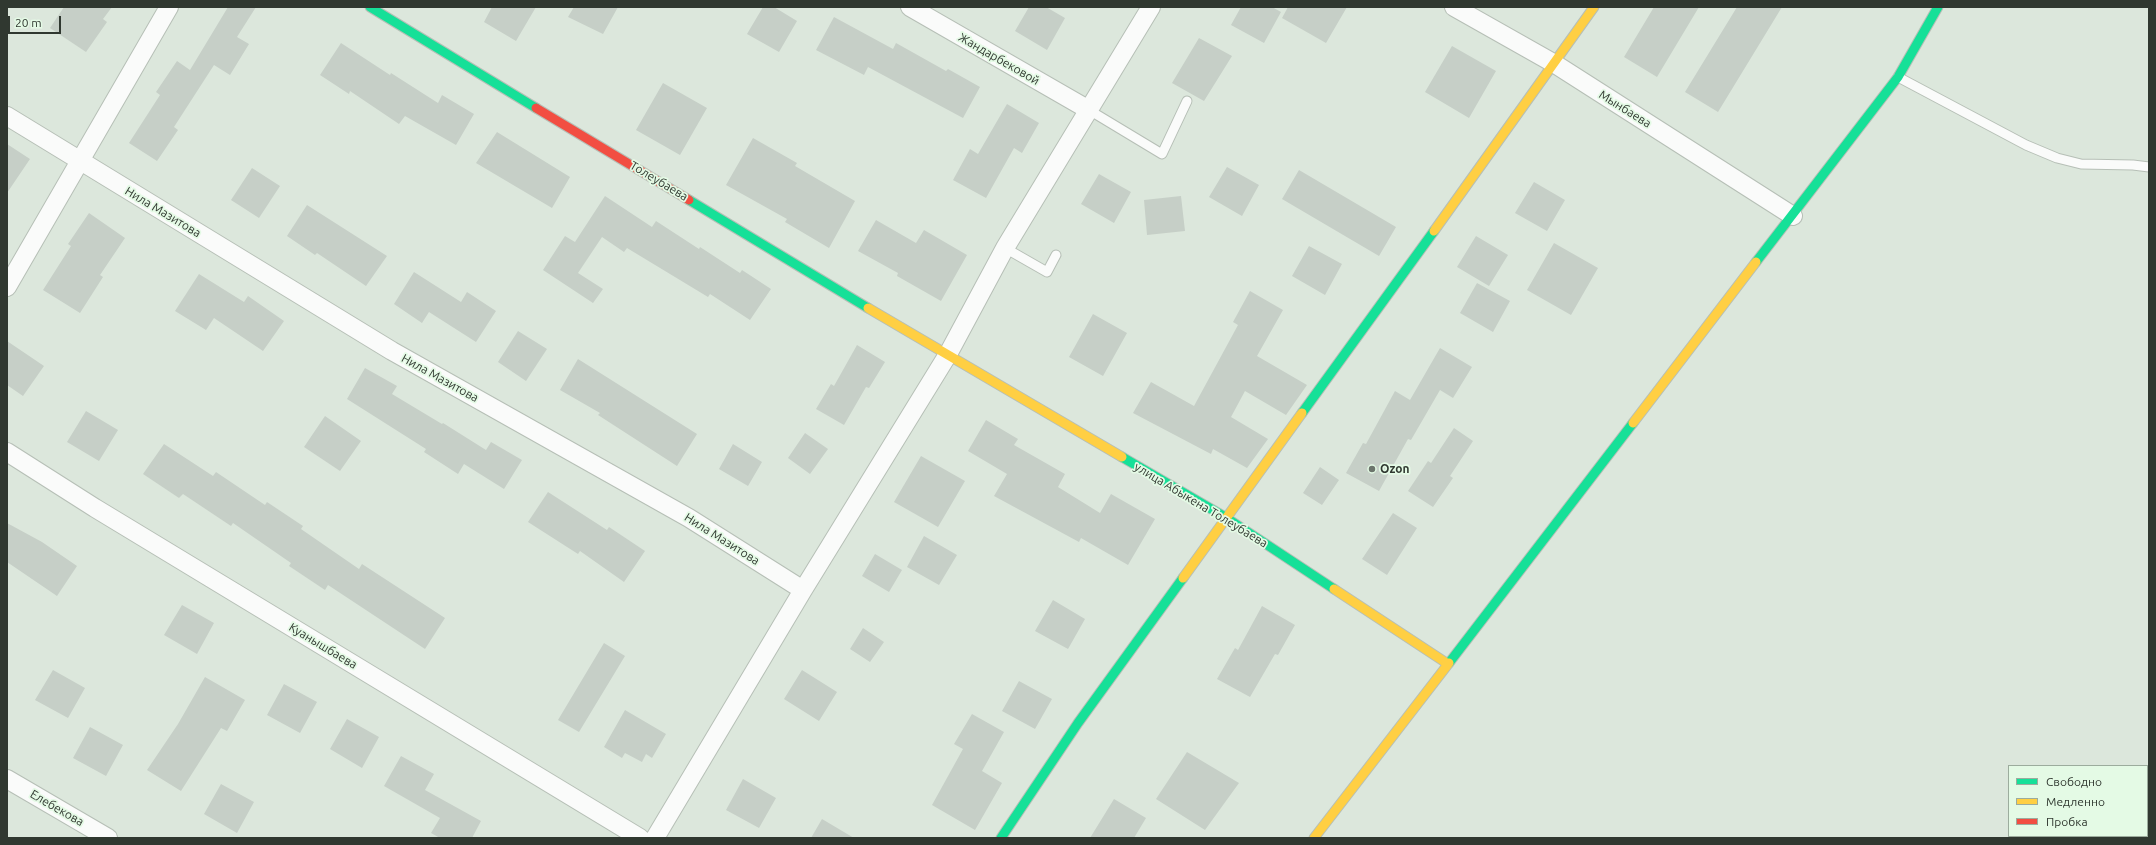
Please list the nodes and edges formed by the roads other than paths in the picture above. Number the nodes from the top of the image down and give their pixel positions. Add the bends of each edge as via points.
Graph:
1 (169, 7) edge
2 (370, 7) edge
3 (910, 7) edge
4 (1152, 7) edge
5 (1454, 7) edge
6 (1594, 7) edge
7 (1938, 7) edge
8 (1555, 64) junction
9 (1898, 77) junction
10 (1187, 101) dead end
11 (1089, 110) junction
12 (7, 116) edge
13 (80, 162) junction
14 (2149, 167) edge
15 (1793, 216) junction
16 (1005, 248) junction
17 (1056, 255) dead end
18 (7, 287) edge
19 (947, 356) junction
20 (7, 452) edge
21 (1225, 517) junction
22 (803, 590) junction
23 (1448, 664) junction
24 (7, 779) edge
25 (108, 838) edge
26 (640, 838) edge
27 (655, 838) edge
28 (1001, 838) edge
29 (1314, 838) edge

1 - 13 street
2 - 19 street, Толеубаева
3 - 11 street, Жандарбековой
4 - 11 street
5 - 8 street, Мынбаева
6 - 8 street
7 - 9 street
8 - 15 street, Мынбаева
8 - 21 street
9 - 14 lane via 2026,145 2057,158 2081,164
9 - 15 street
10 - 11 lane via 1162,154
11 - 16 street
12 - 13 street, Нила Мазитова
13 - 18 street
13 - 22 street, Нила Мазитова via 392,351 689,518
15 - 23 street
16 - 17 lane via 1047,272
16 - 19 street
19 - 21 street, улица Абыкена Толеубаева
19 - 22 street
20 - 26 street, Куанышбаева
21 - 23 street, улица Абыкена Толеубаева
21 - 28 street via 1078,723
22 - 27 street
23 - 29 street
24 - 25 street, Елебекова

